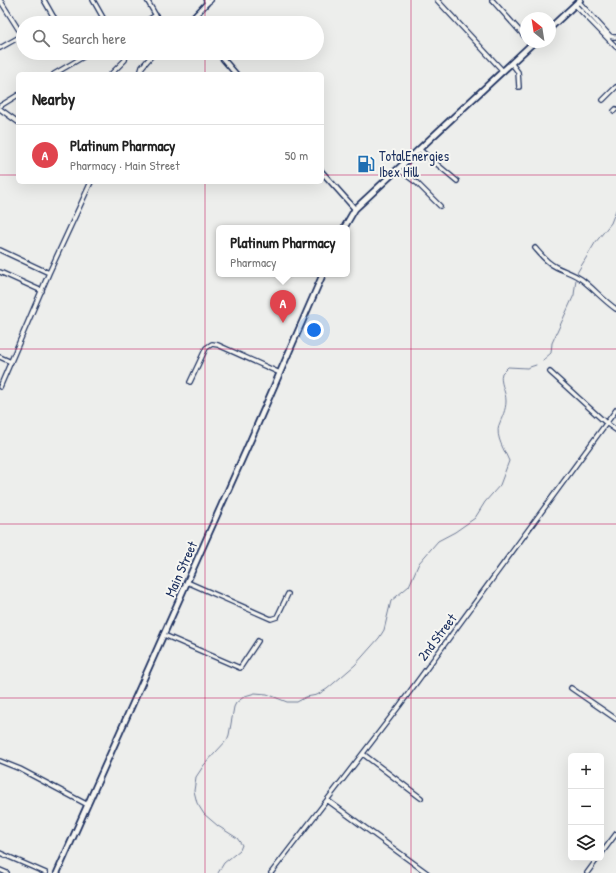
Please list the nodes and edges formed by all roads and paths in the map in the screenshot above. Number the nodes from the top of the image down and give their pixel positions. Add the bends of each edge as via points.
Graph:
1 (44, 0) edge
2 (93, 0) edge
3 (147, 0) edge
4 (437, 0) edge
5 (492, 0) edge
6 (0, 1) edge
7 (208, 1) edge
8 (578, 2) edge
9 (156, 15) edge
10 (53, 16) edge
11 (102, 16) edge
12 (195, 16) edge
13 (556, 22) edge
14 (16, 26) edge
15 (520, 31) edge
16 (616, 36) edge
17 (16, 39) edge
18 (0, 48) edge
19 (527, 48) edge
20 (616, 48) edge
21 (77, 60) edge
22 (125, 60) edge
23 (148, 60) edge
24 (224, 60) edge
25 (512, 64) junction
26 (503, 71) junction
27 (57, 72) edge
28 (113, 72) edge
29 (141, 72) edge
30 (234, 72) edge
31 (519, 87) dead end
32 (616, 88) edge
33 (16, 96) edge
34 (603, 100) dead end
35 (0, 106) edge
36 (0, 109) edge
37 (16, 121) edge
38 (419, 149) junction
39 (398, 169) junction
40 (324, 174) edge
41 (457, 181) dead end
42 (90, 184) edge
43 (440, 206) dead end
44 (355, 210) junction
45 (346, 225) edge
46 (535, 248) dead end
47 (0, 250) edge
48 (0, 272) edge
49 (49, 273) junction
50 (322, 277) edge
51 (42, 291) junction
52 (616, 309) edge
53 (0, 357) edge
54 (11, 362) junction
55 (550, 372) dead end
56 (280, 373) junction
57 (190, 382) dead end
58 (0, 387) edge
59 (616, 410) edge
60 (606, 423) junction
61 (616, 430) edge
62 (187, 582) junction
63 (288, 594) dead end
64 (164, 635) junction
65 (258, 641) dead end
66 (571, 688) dead end
67 (616, 719) edge
68 (363, 754) junction
69 (0, 761) edge
70 (421, 798) dead end
71 (327, 800) junction
72 (88, 805) junction
73 (616, 834) edge
74 (604, 850) edge
75 (0, 853) edge
76 (596, 861) edge
77 (0, 870) edge
78 (7, 873) edge
79 (46, 873) edge
80 (57, 873) edge
81 (271, 873) edge
82 (427, 873) edge
83 (587, 873) edge

1 - 10 street
2 - 11 street
3 - 9 street
4 - 26 street
5 - 15 street
6 - 14 street
7 - 12 street
8 - 13 main road
8 - 16 street via 612,38
8 - 20 street
17 - 18 street
19 - 25 main road
21 - 27 street
22 - 28 street
23 - 29 street
24 - 30 street
25 - 26 main road
25 - 31 street via 518,72
26 - 38 main road
32 - 34 street
33 - 35 street
36 - 37 street
38 - 39 main road
38 - 41 street
39 - 43 street via 418,182
39 - 44 main road
40 - 44 street
42 - 49 street
44 - 45 main road
46 - 52 street via 555,266 582,280
47 - 49 street
48 - 51 street
49 - 51 street
50 - 56 main road, Main Street
51 - 54 street
53 - 54 street
54 - 58 street
55 - 60 street
56 - 57 street via 212,344 206,348
56 - 62 main road, Main Street
59 - 60 street, 2nd Street
60 - 61 street
60 - 68 street, 2nd Street
62 - 63 street via 271,619 277,617
62 - 64 main road, Main Street
64 - 65 street via 240,668
64 - 72 main road, Main Street
66 - 67 street
68 - 70 street
68 - 71 street, 2nd Street
69 - 72 street
71 - 81 street, 2nd Street
71 - 82 street
72 - 80 main road, Main Street
73 - 74 street
75 - 79 street
76 - 83 street
77 - 78 street

